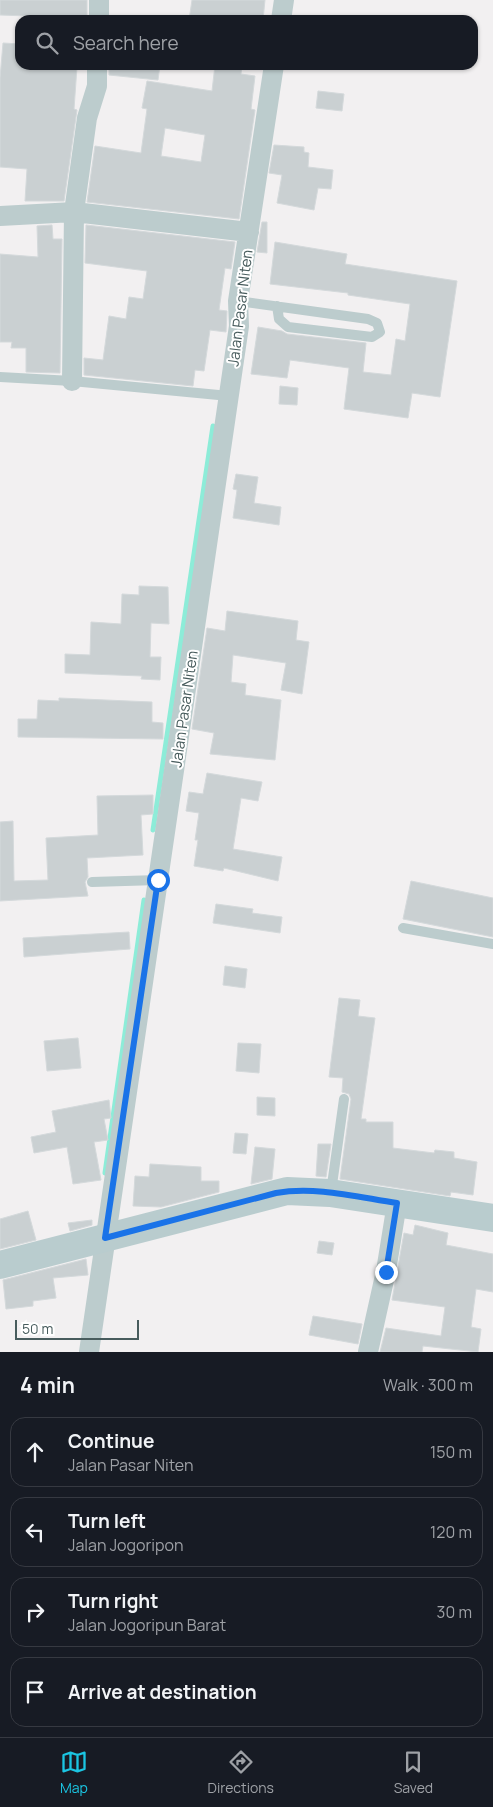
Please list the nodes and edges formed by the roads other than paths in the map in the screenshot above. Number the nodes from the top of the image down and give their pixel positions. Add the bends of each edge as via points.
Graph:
1 (99, 0) edge
2 (283, 0) edge
3 (99, 15) edge
4 (282, 15) edge
5 (97, 70) edge
6 (273, 70) edge
7 (74, 212) junction
8 (0, 216) edge
9 (249, 232) junction
10 (238, 301) junction
11 (277, 306) junction
12 (0, 377) edge
13 (72, 381) junction
14 (229, 396) junction
15 (158, 880) junction
16 (92, 882) dead end
17 (404, 928) dead end
18 (493, 944) edge
19 (344, 1098) dead end
20 (330, 1193) junction
21 (397, 1203) junction
22 (493, 1218) edge
23 (98, 1240) junction
24 (0, 1265) edge
25 (89, 1352) edge
26 (368, 1352) edge

1 - 3 street
2 - 4 street
5 - 7 street via 97,86 87,118
6 - 9 street, Jalan Pasar Niten
7 - 8 street
7 - 9 street
7 - 13 street
9 - 10 street, Jalan Pasar Niten
10 - 11 lane
10 - 14 street, Jalan Pasar Niten via 239,326
11 - 11 lane via 368,319 377,323 380,332 372,337 288,327 279,319
12 - 13 lane
13 - 14 lane
14 - 15 street, Jalan Pasar Niten
15 - 16 lane
15 - 23 street, Jalan Pasar Niten
17 - 18 lane
19 - 20 lane
20 - 21 street
20 - 23 street via 304,1190 276,1193
21 - 22 street
21 - 26 street
23 - 24 street
23 - 25 street, Jalan Pasar Niten

